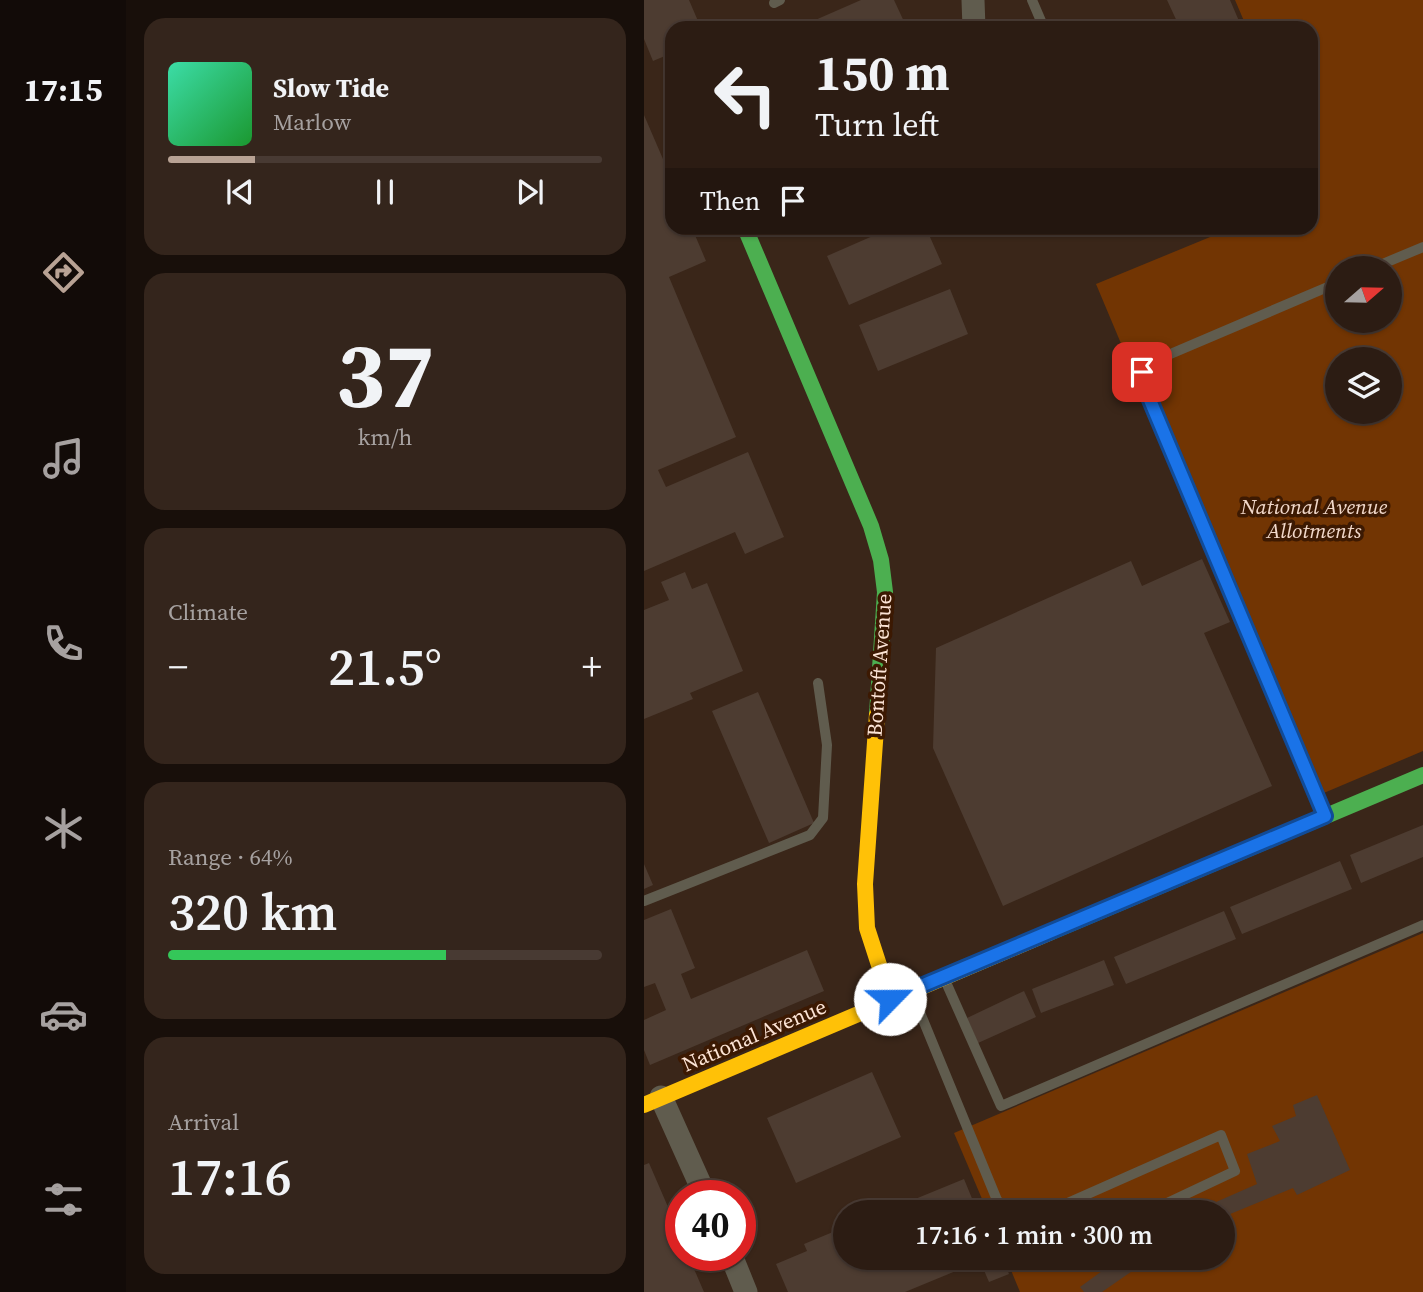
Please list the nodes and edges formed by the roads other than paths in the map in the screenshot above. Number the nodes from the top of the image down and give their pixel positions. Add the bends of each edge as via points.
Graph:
1 (973, 0) edge
2 (1032, 0) edge
3 (974, 21) edge
4 (1041, 21) edge
5 (748, 235) edge
6 (1423, 247) edge
7 (1402, 256) edge
8 (1325, 288) edge
9 (818, 683) dead end
10 (1423, 775) edge
11 (1325, 816) junction
12 (644, 901) edge
13 (1423, 925) edge
14 (944, 977) junction
15 (911, 991) junction
16 (890, 999) junction
17 (653, 1101) edge
18 (697, 1180) edge
19 (997, 1200) edge
20 (1074, 1200) edge
21 (1174, 1200) edge
22 (737, 1271) edge
23 (746, 1292) edge

1 - 3 street
2 - 4 lane
5 - 16 street, Bontoft Avenue via 881,560 885,592 865,884 867,928
6 - 7 lane
8 - 11 lane via 1153,361 1142,372
9 - 12 lane via 826,769 823,818 810,835
10 - 11 street, National Avenue
11 - 14 street, National Avenue
13 - 14 lane via 1001,1107
14 - 15 street, National Avenue
15 - 16 street, National Avenue
15 - 19 lane
16 - 17 street, National Avenue
17 - 18 street
20 - 21 lane via 1221,1135 1235,1171
22 - 23 street

